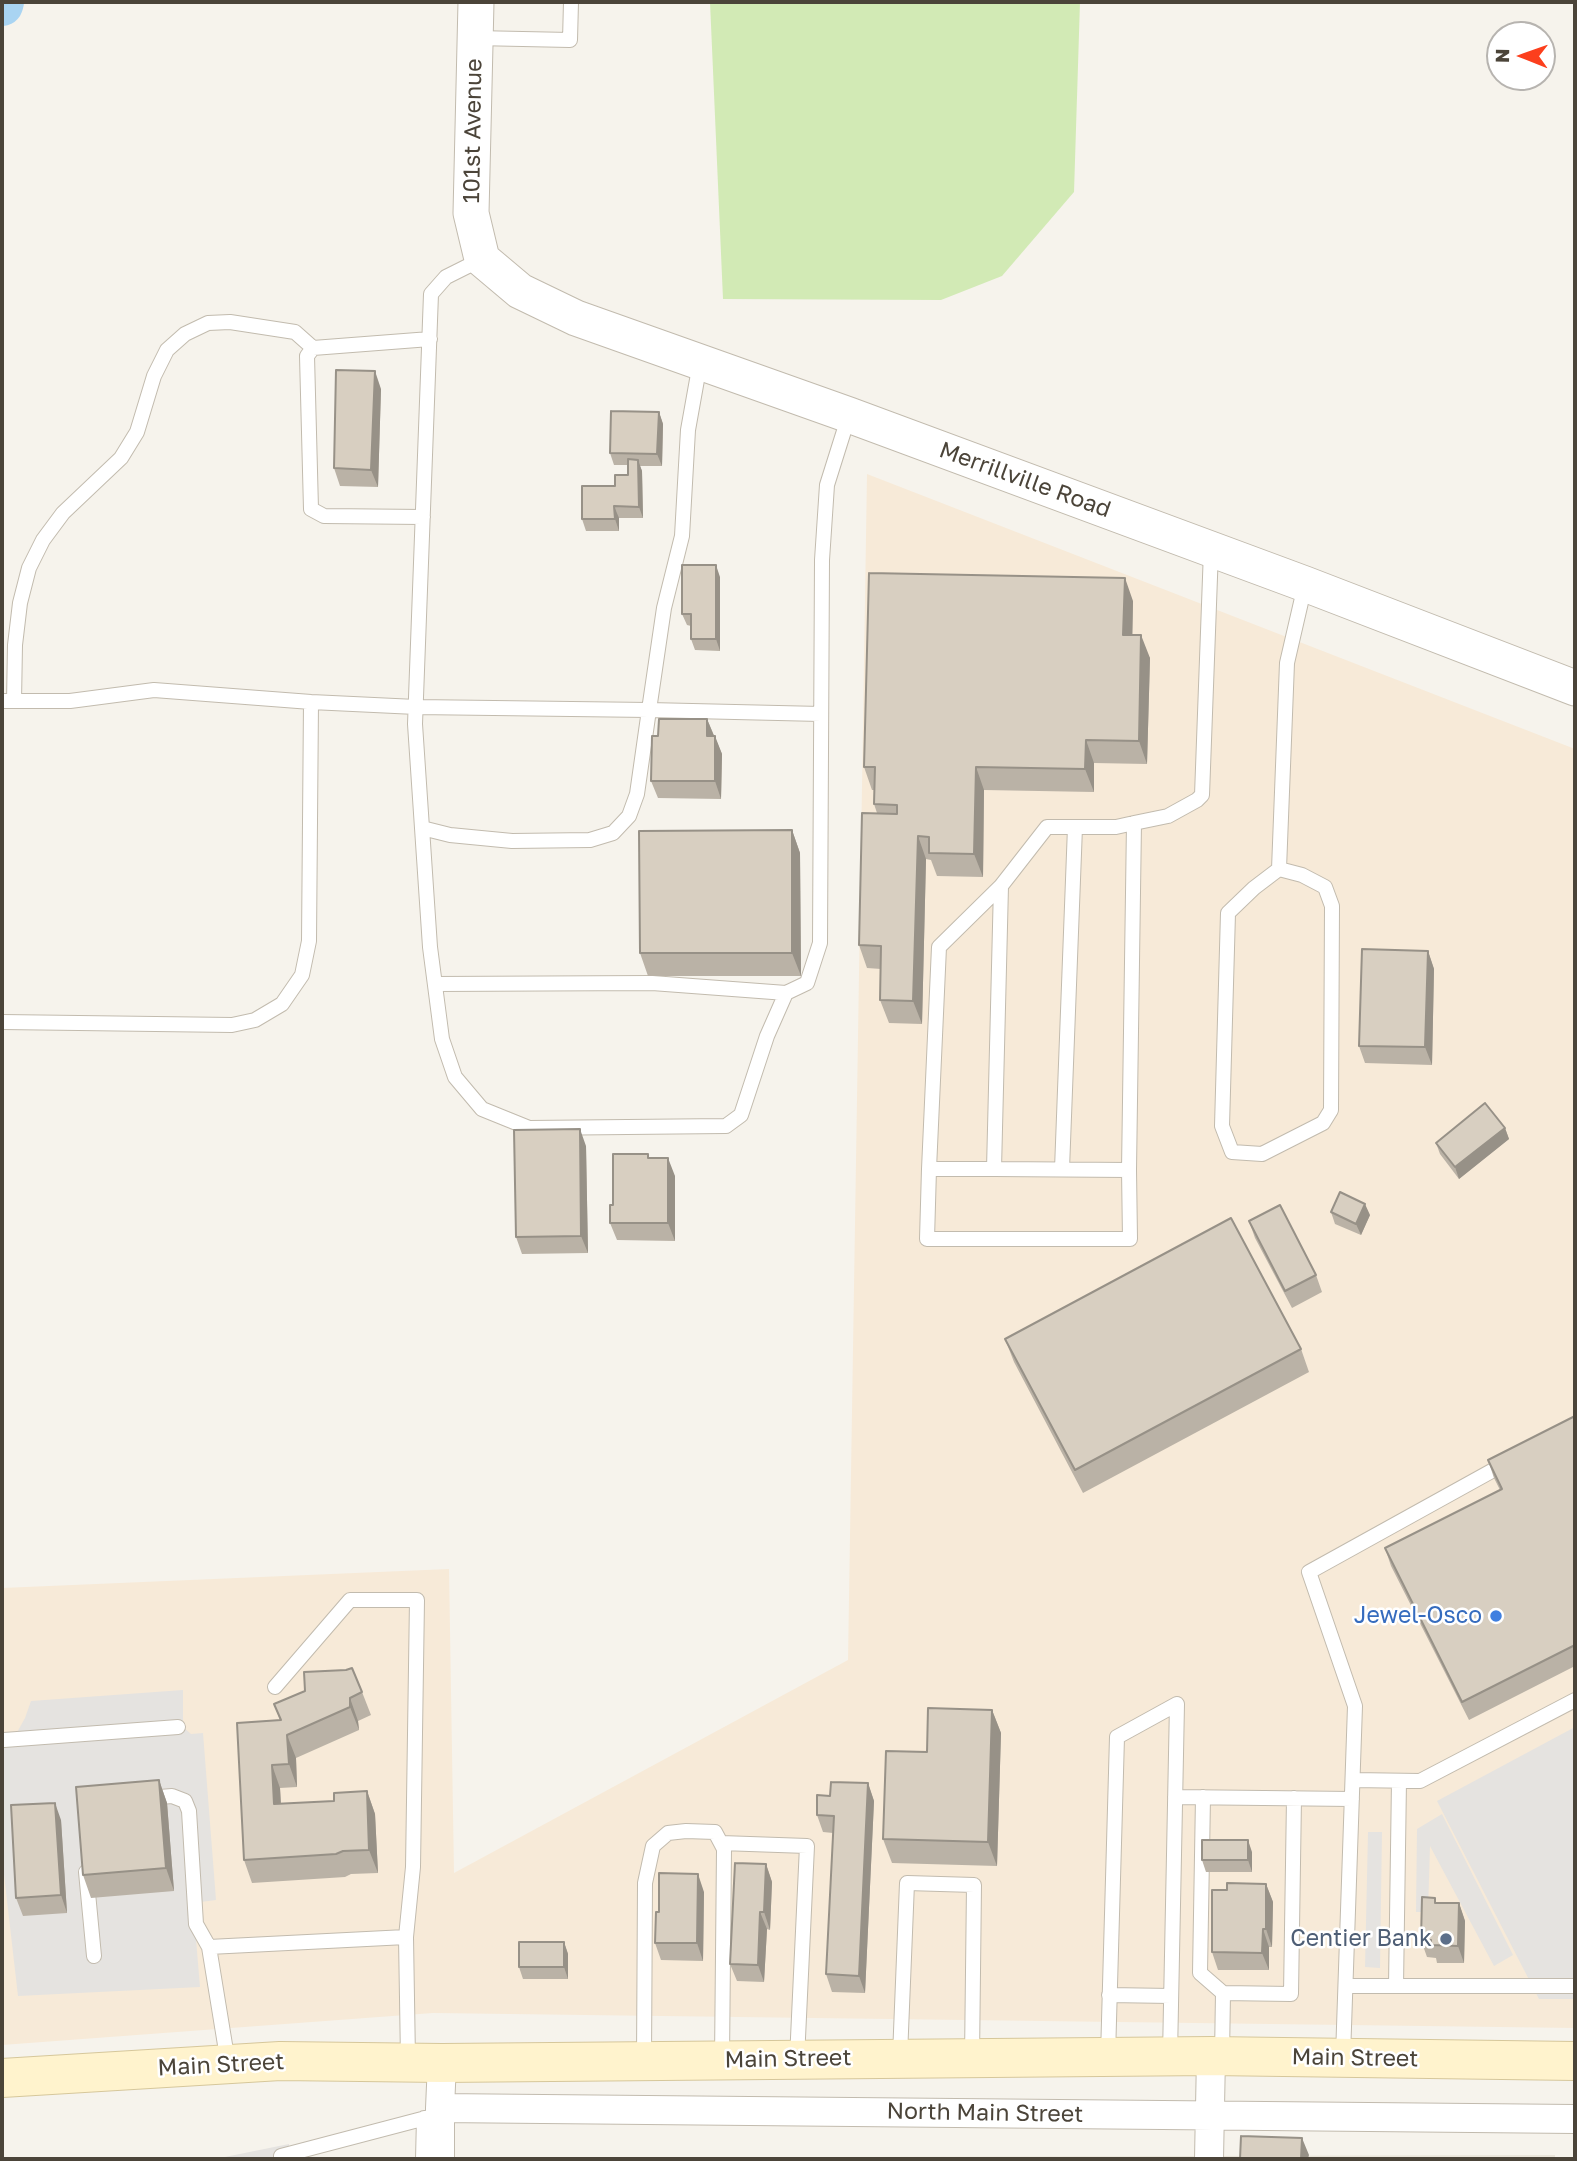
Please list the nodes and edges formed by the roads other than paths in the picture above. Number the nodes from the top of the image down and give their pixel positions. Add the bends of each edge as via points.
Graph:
1 (476, 2) edge
2 (570, 2) edge
3 (475, 38) junction
4 (482, 259) junction
5 (430, 339) junction
6 (313, 348) junction
7 (700, 362) junction
8 (849, 415) junction
9 (423, 517) junction
10 (1211, 549) junction
11 (1305, 584) junction
12 (1575, 688) edge
13 (8, 701) edge
14 (311, 702) junction
15 (416, 707) junction
16 (649, 710) junction
17 (821, 714) junction
18 (1134, 823) junction
19 (1075, 827) junction
20 (422, 828) junction
21 (1279, 869) junction
22 (1001, 886) junction
23 (435, 984) junction
24 (786, 993) junction
25 (2, 1023) edge
26 (929, 1169) junction
27 (994, 1169) junction
28 (1062, 1170) junction
29 (1129, 1170) junction
30 (1515, 1458) edge
31 (275, 1687) dead end
32 (1575, 1700) edge
33 (178, 1727) dead end
34 (4, 1740) dead end
35 (1353, 1780) junction
36 (1399, 1781) junction
37 (1175, 1797) junction
38 (1203, 1797) junction
39 (1294, 1798) junction
40 (134, 1799) edge
41 (1352, 1799) junction
42 (721, 1843) junction
43 (85, 1852) edge
44 (406, 1937) junction
45 (209, 1947) junction
46 (94, 1956) dead end
47 (1346, 1986) junction
48 (1396, 1986) junction
49 (1575, 1986) edge
50 (1223, 1993) junction
51 (1110, 1995) junction
52 (1171, 1996) junction
53 (1170, 2057) junction
54 (1217, 2057) junction
55 (900, 2058) junction
56 (1108, 2058) junction
57 (1343, 2058) junction
58 (797, 2059) junction
59 (972, 2059) junction
60 (722, 2060) junction
61 (1575, 2060) edge
62 (644, 2061) junction
63 (425, 2062) junction
64 (229, 2064) junction
65 (2, 2078) edge
66 (435, 2113) junction
67 (1210, 2116) junction
68 (1575, 2119) edge
69 (281, 2156) dead end
70 (423, 2159) edge
71 (440, 2159) edge
72 (1209, 2159) edge

1 - 3 street, 101st Avenue
2 - 3 lane via 570,40
3 - 4 street, 101st Avenue via 471,213
4 - 5 lane via 446,277 431,293
4 - 7 street, Merrillville Road via 520,291 576,318
5 - 6 lane
5 - 9 lane
6 - 9 lane via 307,356 311,509 324,516
6 - 13 lane via 295,332 230,321 208,323 184,334 167,350 137,432 121,458 63,513 29,568
7 - 8 street, Merrillville Road
7 - 16 lane via 688,430 682,536 664,608
8 - 10 street, Merrillville Road
8 - 17 lane via 827,485
9 - 15 lane
10 - 11 street, Merrillville Road
10 - 18 lane via 1202,795 1168,816
11 - 12 street, Merrillville Road
11 - 21 lane via 1287,663
13 - 14 lane via 70,701 154,690
14 - 15 lane
14 - 25 lane via 309,940 302,975 282,1004 256,1020 232,1025
15 - 16 lane
15 - 20 lane
16 - 17 lane
16 - 20 lane via 637,794 629,816 613,833 590,841 512,841
17 - 24 lane via 820,943 807,983
18 - 19 lane
18 - 29 lane
19 - 22 lane via 1047,827
19 - 28 lane
20 - 23 lane
21 - 21 lane via 1228,912 1222,1126 1232,1152 1262,1154 1323,1123 1331,1110 1332,906 1325,887
22 - 26 lane via 939,947
22 - 27 lane
23 - 24 lane via 653,983
23 - 24 lane via 442,1039 455,1077 482,1109 529,1128 726,1126 741,1115
26 - 27 lane
26 - 29 lane via 927,1239 1130,1240
27 - 28 lane
28 - 29 lane
30 - 35 lane via 1309,1572 1355,1706
31 - 44 lane via 350,1600 417,1600 414,1867
32 - 36 lane via 1420,1781
33 - 34 lane
35 - 36 lane
35 - 41 lane
36 - 48 lane
37 - 38 lane
37 - 51 lane via 1177,1704 1118,1737
37 - 52 lane
38 - 39 lane
38 - 50 lane via 1200,1973
39 - 41 lane
39 - 50 lane via 1291,1994
40 - 45 lane via 172,1796 185,1801 196,1924
41 - 47 lane
42 - 58 lane via 807,1846
42 - 60 lane
42 - 62 lane via 715,1832 686,1831 668,1833 653,1846 645,1883
43 - 46 lane
44 - 45 lane
44 - 63 lane
45 - 64 lane
47 - 48 lane
47 - 57 lane
48 - 49 lane
50 - 54 lane
51 - 52 lane
51 - 56 lane
52 - 53 lane
53 - 54 main road, Main Street
53 - 56 main road, Main Street
54 - 57 main road, Main Street
54 - 67 street
55 - 58 main road, Main Street
55 - 59 main road, Main Street
55 - 59 lane via 907,1883 974,1885
56 - 59 main road, Main Street
57 - 61 main road, Main Street
58 - 60 main road, Main Street
60 - 62 main road, Main Street
62 - 63 main road, Main Street
63 - 64 main road, Main Street
63 - 66 street
64 - 65 main road, Main Street
66 - 67 street, North Main Street
66 - 69 lane
66 - 70 lane
66 - 71 street
67 - 68 street, North Main Street
67 - 72 street

